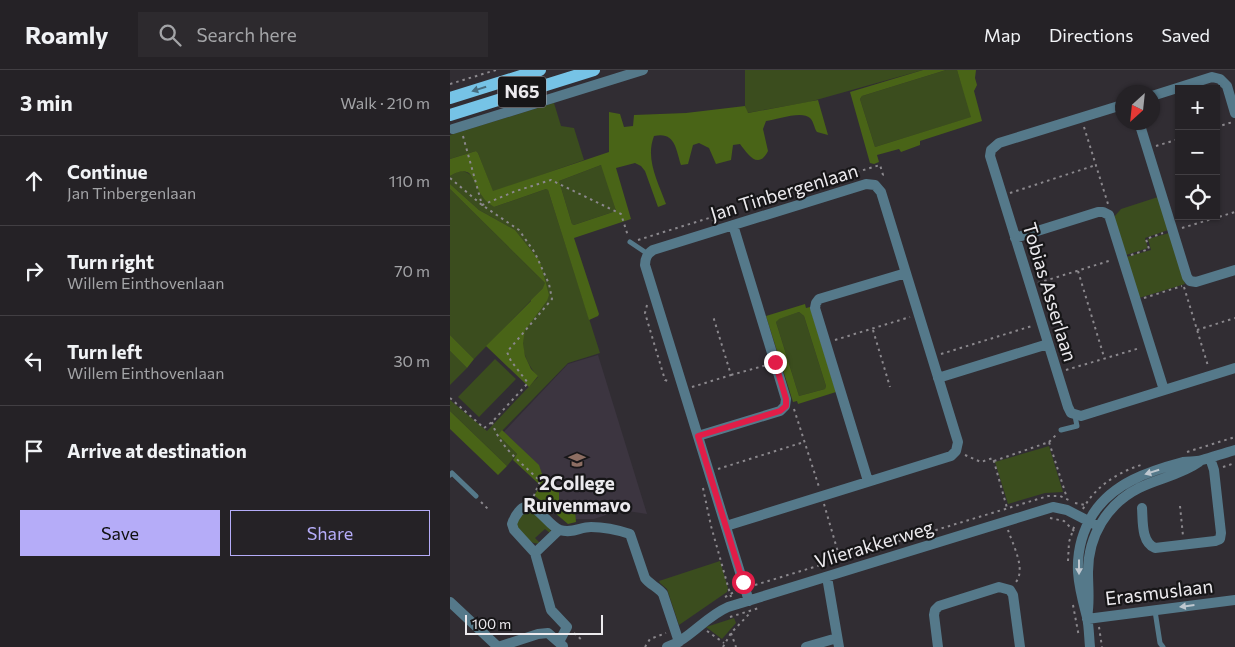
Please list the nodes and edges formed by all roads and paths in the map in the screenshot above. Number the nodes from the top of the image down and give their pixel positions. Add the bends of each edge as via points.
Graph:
1 (496, 70) edge
2 (540, 70) edge
3 (594, 70) edge
4 (643, 70) edge
5 (450, 84) edge
6 (1160, 93) edge
7 (450, 98) edge
8 (1115, 107) edge
9 (1235, 113) edge
10 (450, 114) edge
11 (1081, 118) junction
12 (1235, 122) edge
13 (1220, 126) edge
14 (457, 128) joint
15 (1141, 130) edge
16 (1175, 140) edge
17 (1147, 149) junction
18 (1096, 165) junction
19 (450, 178) edge
20 (875, 185) junction
21 (1002, 195) junction
22 (797, 198) dead end
23 (482, 205) junction
24 (1235, 212) edge
25 (1106, 213) junction
26 (1220, 216) edge
27 (1207, 220) edge
28 (717, 222) dead end
29 (733, 226) junction
30 (1172, 231) junction
31 (1015, 238) junction
32 (630, 242) junction
33 (648, 254) junction
34 (1123, 257) junction
35 (1235, 270) edge
36 (1078, 271) junction
37 (906, 273) junction
38 (1187, 283) junction
39 (1030, 286) junction
40 (648, 301) dead end
41 (1136, 301) junction
42 (919, 314) junction
43 (713, 316) dead end
44 (1235, 318) edge
45 (1042, 323) junction
46 (872, 329) junction
47 (1196, 330) junction
48 (826, 343) junction
49 (1048, 344) junction
50 (1150, 345) junction
51 (932, 357) junction
52 (1105, 358) junction
53 (774, 359) junction
54 (1235, 368) edge
55 (1057, 373) junction
56 (731, 376) junction
57 (1211, 376) junction
58 (938, 378) junction
59 (673, 382) dead end
60 (890, 387) dead end
61 (684, 390) junction
62 (1164, 390) junction
63 (450, 398) edge
64 (786, 406) junction
65 (1076, 416) junction
66 (492, 422) junction
67 (1061, 430) joint
68 (698, 436) junction
69 (804, 442) junction
70 (1049, 442) junction
71 (1235, 450) edge
72 (956, 451) junction
73 (1205, 460) junction
74 (994, 461) junction
75 (709, 471) junction
76 (450, 475) edge
77 (868, 482) junction
78 (703, 486) dead end
79 (476, 496) joint
80 (822, 496) junction
81 (1067, 499) dead end
82 (530, 505) junction
83 (1180, 506) dead end
84 (1007, 508) dead end
85 (1142, 508) dead end
86 (489, 510) dead end
87 (1089, 521) junction
88 (726, 526) junction
89 (1098, 526) junction
90 (559, 530) junction
91 (1008, 530) dead end
92 (1184, 544) junction
93 (535, 552) junction
94 (840, 559) dead end
95 (827, 577) junction
96 (1010, 590) junction
97 (730, 594) dead end
98 (1235, 600) edge
99 (450, 602) edge
100 (751, 606) junction
101 (1155, 610) junction
102 (1087, 618) junction
103 (699, 626) junction
104 (567, 627) junction
105 (731, 633) junction
106 (583, 641) dead end
107 (679, 642) junction
108 (838, 642) edge
109 (725, 644) junction
110 (561, 645) edge
111 (498, 647) edge
112 (667, 647) edge
113 (723, 647) edge
114 (736, 647) edge
115 (806, 647) edge
116 (938, 647) edge
117 (1020, 647) edge
118 (1090, 647) edge
119 (1163, 647) edge

1 - 5 path
2 -> 7 main road, N65
3 - 10 main road, N65
4 - 14 street
6 - 9 street via 1212,77 1220,79 1227,86
8 - 11 street, Tobias Asserlaan
11 - 18 path
11 - 21 street, Tobias Asserlaan via 995,145 990,156
12 - 13 path
14 - 23 path
15 - 17 street
16 - 17 path
17 - 30 street
18 - 21 path
18 - 25 path via 1109,208
19 - 23 path
20 - 22 path via 883,175 880,165 801,189
20 - 29 street, Jan Tinbergenlaan via 866,184
20 - 37 street, Jan Tinbergenlaan via 881,192
21 - 31 street, Tobias Asserlaan
23 - 32 path via 550,180 621,214
23 - 66 path via 519,230 535,253 552,299 507,352 528,383
24 - 26 path
25 - 31 street via 1098,212
25 - 34 street via 1111,219
27 - 30 path
28 - 32 path via 709,218
29 - 33 street, Jan Tinbergenlaan
29 - 53 street
30 - 34 path via 1146,239 1149,249
30 - 38 street
31 - 39 street, Tobias Asserlaan
32 - 33 lane
33 - 61 street via 645,264
34 - 36 path
34 - 41 street
35 - 38 street
36 - 39 path
36 - 52 path
37 - 42 street, Jan Tinbergenlaan
37 - 48 street via 819,299 815,308
38 - 41 path
38 - 47 path
39 - 45 street, Tobias Asserlaan
40 - 59 path via 645,313 662,372 665,380
41 - 50 street
42 - 46 path
42 - 51 street, Jan Tinbergenlaan
43 - 56 path
44 - 47 path
45 - 49 street, Tobias Asserlaan
45 - 51 path
46 - 48 path
46 - 60 path
47 - 57 path
48 - 77 street
49 - 55 street, Tobias Asserlaan
49 - 58 street
50 - 52 path
50 - 62 street
51 - 58 street, Jan Tinbergenlaan
52 - 55 path
53 - 56 path
53 - 64 street
54 - 57 street
55 - 65 street, Tobias Asserlaan via 1068,407
56 - 61 path
57 - 62 street
58 - 72 street, Jan Tinbergenlaan via 958,442
61 - 68 street
62 - 65 street
63 - 66 path via 484,428
64 - 68 street via 780,411
64 - 69 path via 793,406
65 - 67 lane via 1076,426
66 - 82 path via 496,435 540,481
67 - 70 path
68 - 75 street
69 - 75 path
69 - 80 path
70 - 74 path
70 - 81 path
71 - 73 street
72 - 74 path via 981,462 993,458
72 - 77 street via 951,456
73 -> 87 street via 1144,474 1122,485 1098,506
73 - 89 street via 1127,495
73 - 92 street via 1214,470 1220,539
74 - 84 path
75 - 88 street
76 - 79 lane via 452,473
77 - 80 street
78 - 97 path
79 - 86 path
80 - 88 street
80 - 94 path
82 - 90 street
82 - 93 street via 524,506 512,524
83 - 92 path
85 - 92 street via 1149,546
87 - 89 street, Vlierakkerweg
87 - 95 street, Vlierakkerweg via 1066,510 1053,508
87 -> 102 street via 1082,534 1078,564 1082,604
88 - 100 street
89 - 102 street via 1089,557 1090,603
90 - 93 street
90 - 107 street via 572,532 590,526 630,534 645,578 663,594
91 - 96 path via 1019,566 1019,578
93 - 104 street via 552,610
95 - 100 street, Vlierakkerweg
95 - 108 street
96 - 116 street via 999,587 939,606 934,615
96 - 117 street
98 -> 101 street, Erasmuslaan
99 - 111 street
100 - 103 street, Vlierakkerweg via 715,613
100 - 105 path
101 - 102 street, Erasmuslaan
101 - 119 lane
102 - 118 street
103 - 107 street, Vlierakkerweg
103 - 109 path
104 - 106 path
104 - 110 street
105 - 109 path
105 - 114 path
107 - 112 street, Vlierakkerweg
108 - 115 street
109 - 113 path
110 - 111 street via 548,633

